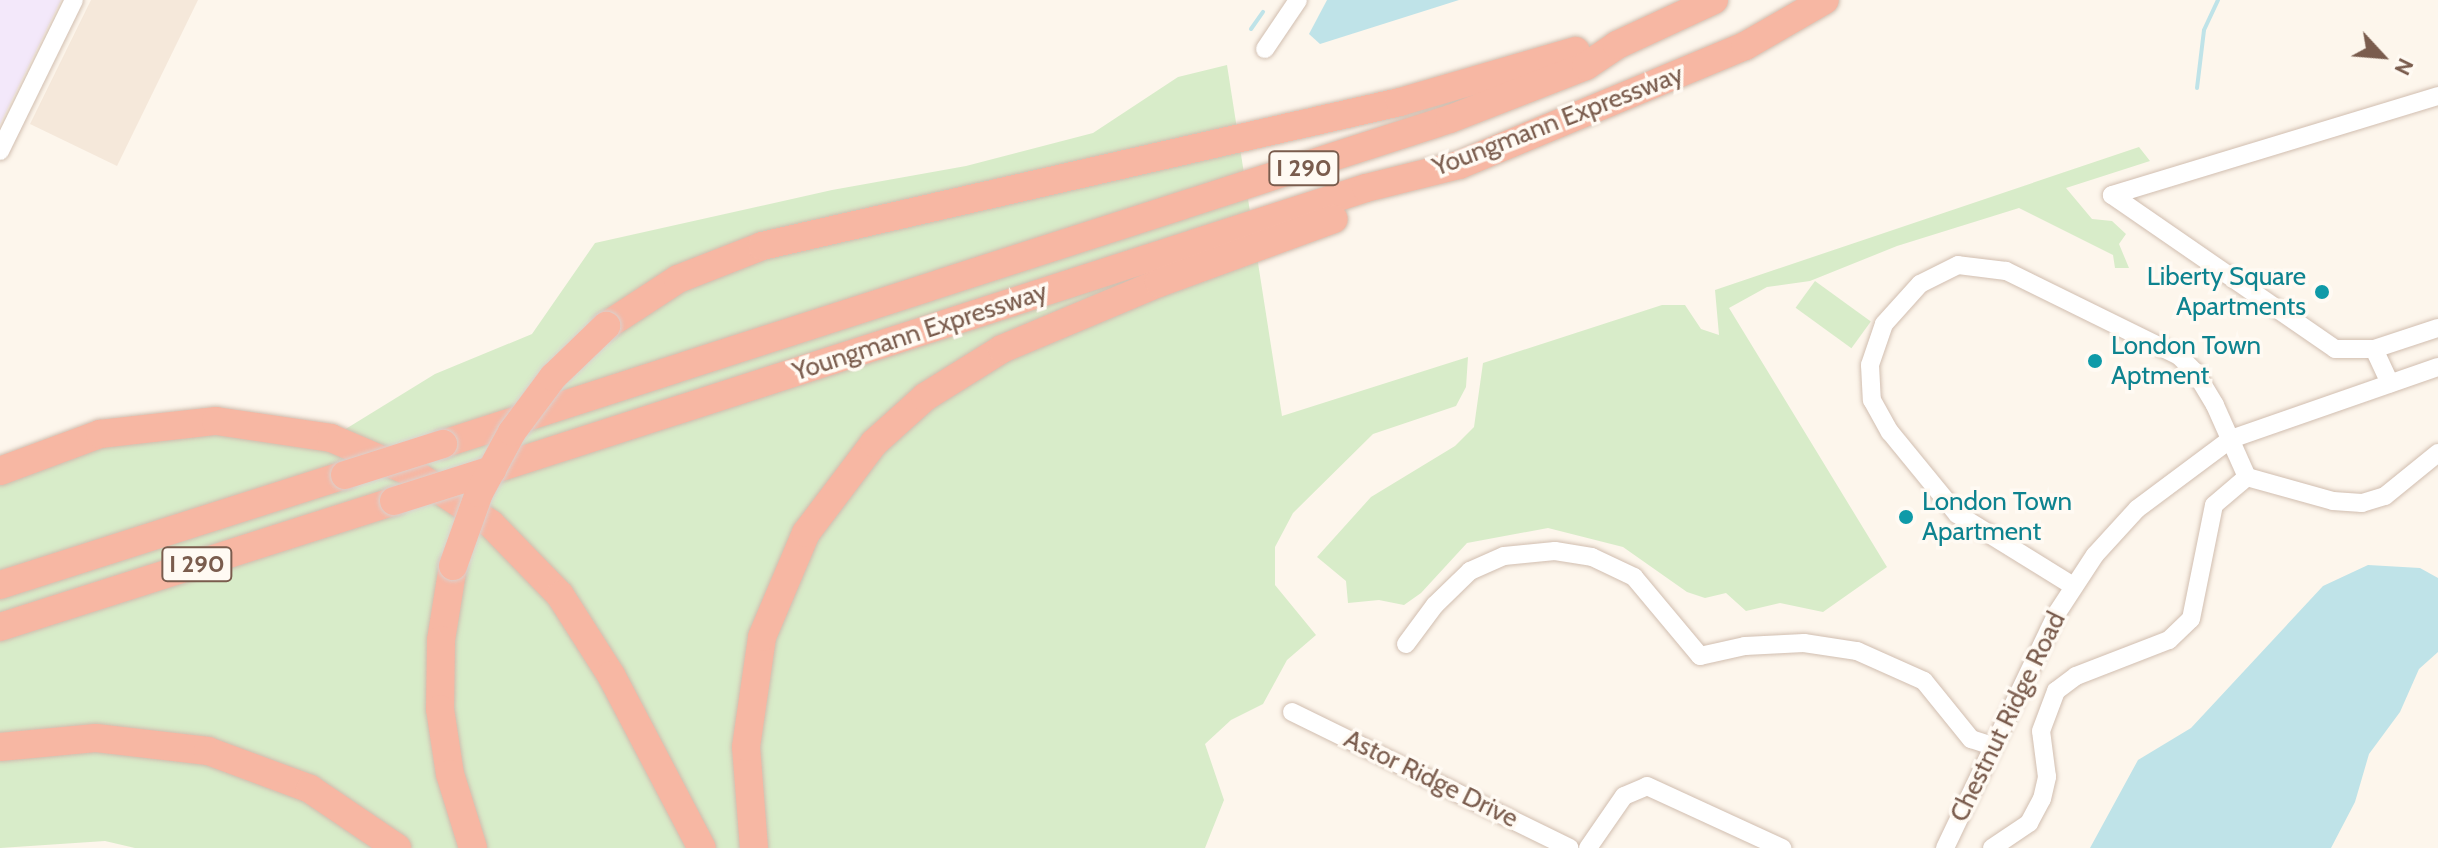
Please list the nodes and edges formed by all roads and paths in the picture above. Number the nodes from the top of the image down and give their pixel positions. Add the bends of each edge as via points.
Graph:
1 (74, 0) edge
2 (1298, 0) edge
3 (1714, 0) edge
4 (1825, 0) edge
5 (1617, 45) junction
6 (1265, 49) dead end
7 (2438, 96) edge
8 (0, 151) edge
9 (1459, 165) junction
10 (2438, 328) edge
11 (2374, 349) junction
12 (2432, 374) edge
13 (2390, 383) junction
14 (2231, 439) junction
15 (2438, 453) edge
16 (0, 471) edge
17 (2247, 477) junction
18 (0, 585) edge
19 (2073, 586) junction
20 (0, 627) edge
21 (1406, 644) dead end
22 (1292, 712) dead end
23 (1993, 746) junction
24 (0, 747) edge
25 (397, 848) edge
26 (473, 848) edge
27 (702, 848) edge
28 (754, 848) edge
29 (1569, 848) edge
30 (1588, 848) edge
31 (1782, 848) edge
32 (1945, 848) edge
33 (1992, 848) edge

1 - 8 street
2 - 6 street
3 - 5 highway, Youngmann Expressway / I 290
4 - 9 highway, Youngmann Expressway / I 290 via 1745,46
5 - 18 highway, Youngmann Expressway / I 290, bridge via 1586,66 1450,119
5 - 26 highway, bridge via 1579,50 1400,102 762,246 678,279 606,326 553,377 512,432 479,493 453,566 441,640 440,709 450,774
7 - 11 street via 2112,195 2335,349
9 - 20 highway, Youngmann Expressway / I 290, bridge via 1366,188
9 - 28 highway via 1370,207 1173,277 1002,349 943,384 890,427 818,514 769,616 753,680 746,747
10 - 11 street
11 - 13 street
12 - 13 street, Chestnut Ridge Road
13 - 14 street, Chestnut Ridge Road
14 - 17 street
14 - 19 street, Chestnut Ridge Road via 2137,509
14 - 19 street, Chestnut Ridge Road via 2195,372 2152,339 2002,270 1958,265 1920,284 1884,324 1870,365 1872,400 1890,432 1957,514
15 - 17 street via 2385,496 2362,503 2333,501
16 - 27 highway via 123,429 216,421 331,438 415,474 491,524 560,595 611,675
17 - 33 street via 2214,505 2191,619 2169,640 2076,676 2056,691 2041,731 2047,777 2042,799 2029,823
19 - 23 street, Chestnut Ridge Road
21 - 23 street via 1470,571 1504,556 1555,551 1592,557 1634,577 1700,656 1745,646 1804,643 1857,651 1924,681 1971,739
22 - 29 street, Astor Ridge Drive
23 - 32 street, Chestnut Ridge Road
24 - 25 highway via 96,738 208,751 310,789
30 - 31 street via 1624,796 1647,786

